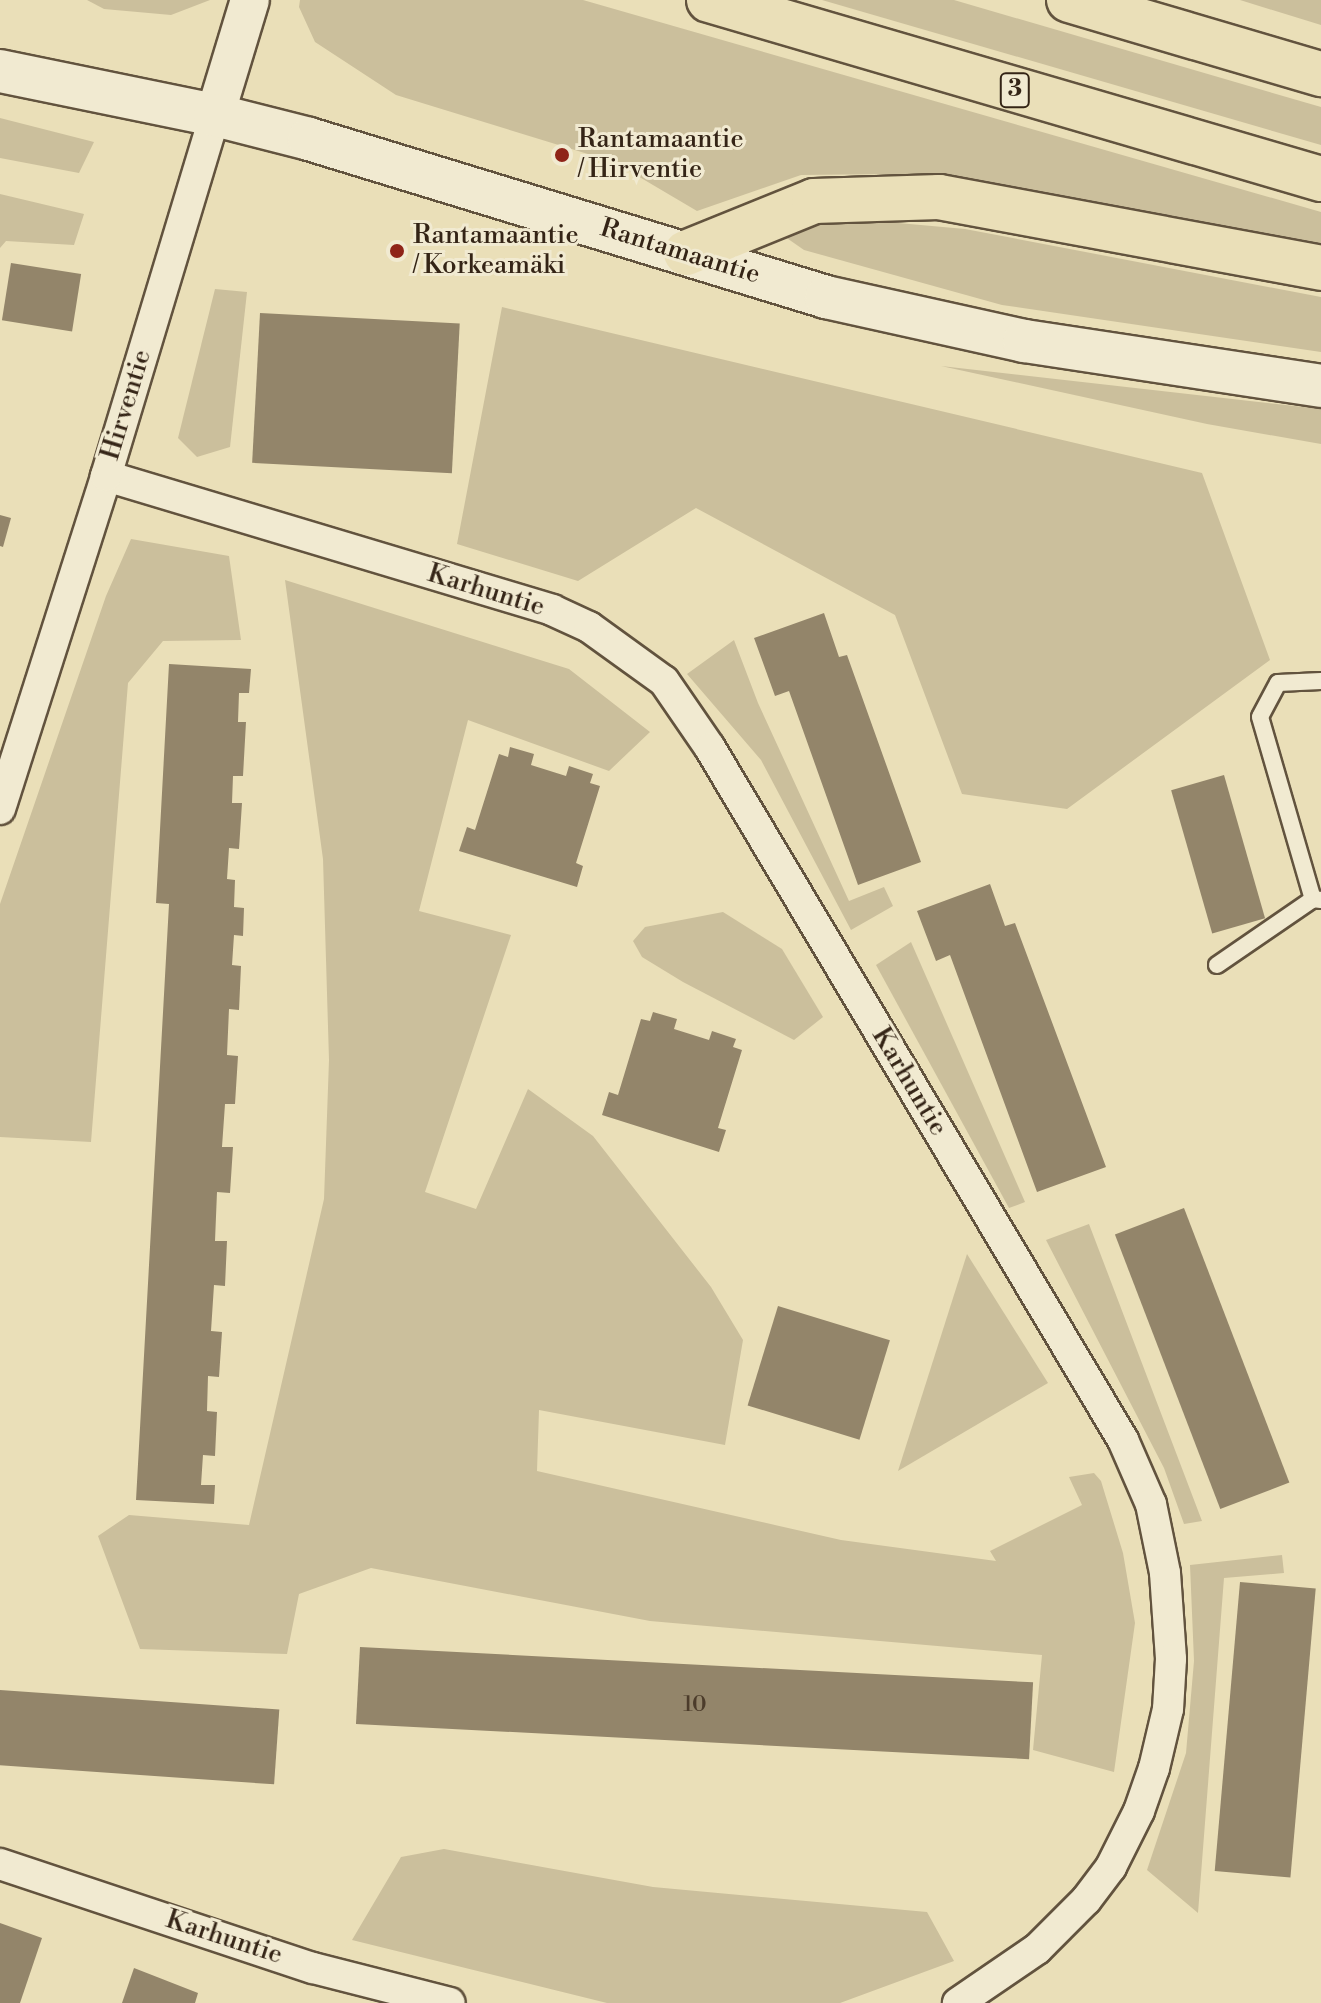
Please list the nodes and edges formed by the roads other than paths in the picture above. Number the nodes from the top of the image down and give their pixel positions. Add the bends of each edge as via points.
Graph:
1 (250, 0) edge
2 (709, 0) edge
3 (1069, 0) edge
4 (0, 71) edge
5 (1321, 74) edge
6 (215, 115) junction
7 (1321, 179) edge
8 (686, 253) junction
9 (1321, 268) edge
10 (1321, 386) edge
11 (106, 476) junction
12 (1321, 681) edge
13 (0, 809) edge
14 (1317, 899) edge
15 (1217, 965) dead end
16 (0, 1864) edge
17 (450, 2003) edge
18 (958, 2003) edge

1 - 6 street, Hirventie
2 - 7 highway, 3
3 - 5 highway
4 - 6 main road, Rantamaantie
6 - 8 main road, Rantamaantie
6 - 11 street, Hirventie
8 - 9 highway via 814,201 939,197
8 - 10 main road, Rantamaantie via 826,297 1024,341
11 - 13 street, Hirventie
11 - 18 street, Karhuntie via 552,610 589,627 664,681 733,787 1123,1440 1151,1504 1165,1573 1171,1659 1168,1709 1154,1768 1111,1867 1086,1900 1037,1949
12 - 14 lane via 1278,683 1260,717
14 - 15 lane
16 - 17 street, Karhuntie via 313,1968

